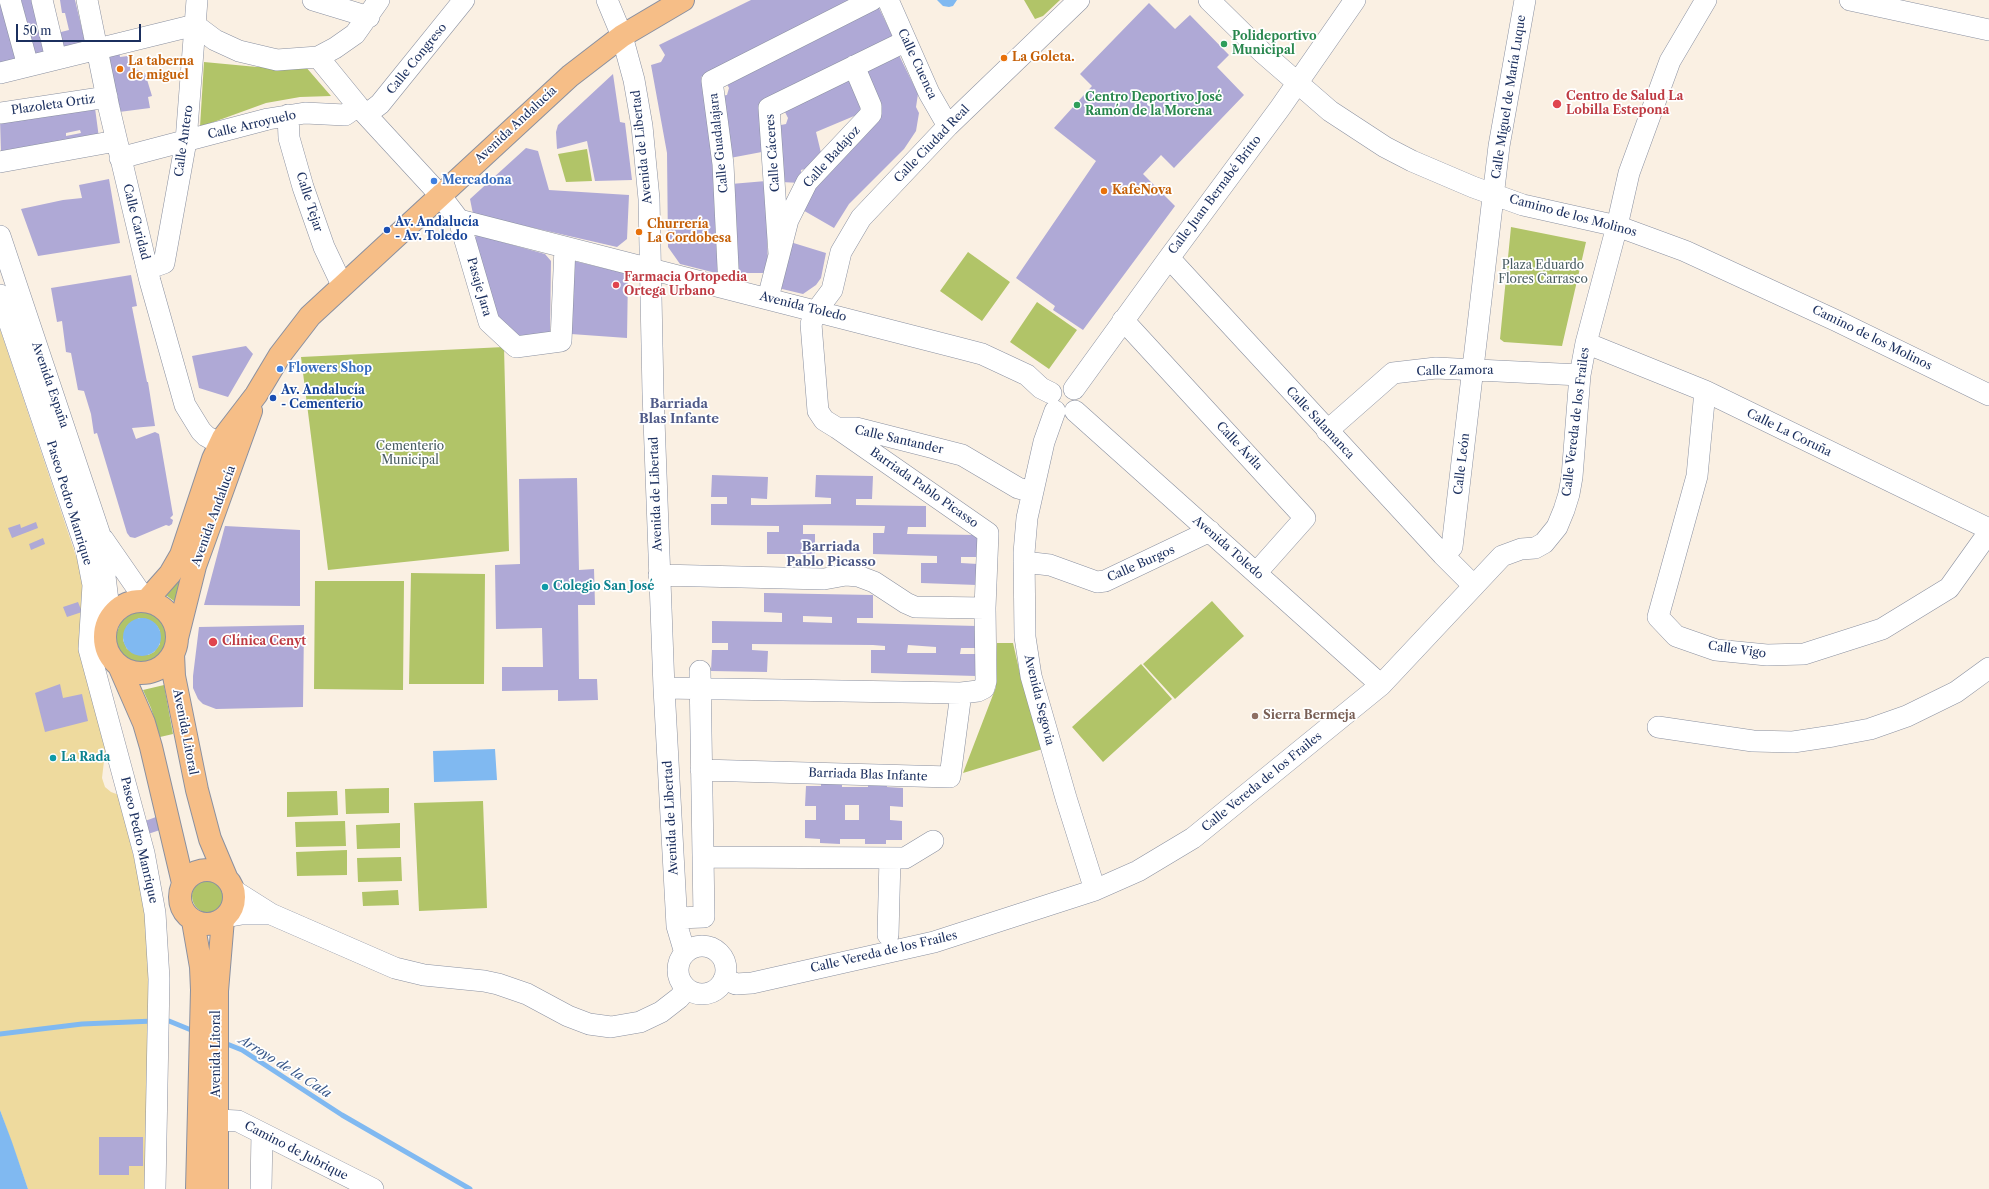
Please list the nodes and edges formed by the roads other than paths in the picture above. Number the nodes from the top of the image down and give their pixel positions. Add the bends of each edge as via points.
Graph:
1 (10, 0) edge
2 (42, 0) edge
3 (87, 0) edge
4 (197, 0) edge
5 (313, 0) edge
6 (606, 0) edge
7 (683, 0) edge
8 (872, 0) edge
9 (888, 0) edge
10 (1079, 0) edge
11 (1209, 0) edge
12 (1356, 0) edge
13 (1525, 0) edge
14 (1706, 0) edge
15 (1850, 0) edge
16 (456, 2) edge
17 (374, 8) edge
18 (195, 25) junction
19 (1989, 30) edge
20 (622, 36) junction
21 (906, 42) junction
22 (97, 50) junction
23 (318, 57) junction
24 (56, 59) junction
25 (28, 66) junction
26 (854, 66) junction
27 (0, 73) edge
28 (1296, 83) junction
29 (108, 103) junction
30 (362, 110) junction
31 (0, 113) edge
32 (278, 117) junction
33 (948, 126) junction
34 (186, 141) junction
35 (118, 150) junction
36 (0, 162) edge
37 (1493, 193) junction
38 (440, 195) junction
39 (459, 220) junction
40 (1617, 226) junction
41 (0, 236) edge
42 (565, 247) junction
43 (779, 254) junction
44 (1169, 258) junction
45 (651, 268) junction
46 (147, 269) junction
47 (342, 285) junction
48 (729, 288) junction
49 (0, 295) edge
50 (768, 298) junction
51 (817, 310) junction
52 (1123, 320) junction
53 (1586, 343) junction
54 (1474, 369) junction
55 (1580, 375) junction
56 (1074, 389) junction
57 (1704, 391) junction
58 (256, 395) junction
59 (1989, 395) edge
60 (1053, 402) junction
61 (1075, 411) junction
62 (838, 428) junction
63 (1327, 431) junction
64 (213, 446) junction
65 (1032, 492) junction
66 (212, 517) junction
67 (1210, 531) junction
68 (1989, 531) edge
69 (100, 535) junction
70 (1443, 556) junction
71 (1024, 562) junction
72 (1257, 572) junction
73 (659, 575) junction
74 (1474, 586) junction
75 (146, 601) junction
76 (985, 608) junction
77 (107, 624) junction
78 (175, 646) junction
79 (120, 668) junction
80 (1989, 668) edge
81 (700, 680) junction
82 (1381, 685) junction
83 (664, 688) junction
84 (961, 693) junction
85 (1658, 727) dead end
86 (701, 770) junction
87 (933, 841) dead end
88 (703, 857) junction
89 (890, 858) junction
90 (183, 883) junction
91 (229, 883) junction
92 (1095, 890) junction
93 (271, 914) junction
94 (224, 918) junction
95 (676, 918) junction
96 (192, 921) junction
97 (888, 935) dead end
98 (685, 953) junction
99 (724, 979) junction
100 (687, 989) junction
101 (209, 990) junction
102 (208, 1082) junction
103 (218, 1120) junction
104 (262, 1133) junction
105 (155, 1189) edge
106 (197, 1189) edge
107 (217, 1189) edge
108 (261, 1189) edge
109 (373, 1189) edge

1 - 25 street
2 - 24 street
3 - 22 street, Calle Caridad
4 - 18 street, Calle Antero
5 - 17 street
6 - 20 street, Avenida de Libertad
7 - 20 main road, Avenida Andalucía
8 - 48 street, Calle Guadalajara via 712,81 723,164
9 - 21 street, Calle Cuenca
10 - 33 street, Calle Ciudad Real
11 - 28 street, Camino de los Molinos
12 - 28 street, Calle Juan Bernabé Britto
13 - 37 street, Calle Miguel de María Luque
14 - 40 street, Calle Vereda de los Frailes via 1670,61 1629,173
15 - 19 street
16 - 30 street, Calle Congreso via 380,104
17 - 23 street via 355,34
18 - 22 street
18 - 23 street via 215,40 239,51 277,60
18 - 34 street, Calle Antero
20 - 38 main road, Avenida Andalucía via 564,81
20 - 45 street, Avenida de Libertad via 634,80 642,126 649,199
21 - 26 street, Calle Cáceres
21 - 33 street, Calle Cuenca via 929,93
22 - 24 street
22 - 29 street, Calle Caridad
23 - 30 street
24 - 25 street
25 - 27 street
26 - 43 street, Calle Badajoz via 871,106 871,114 807,182 788,220
26 - 43 street, Calle Cáceres via 769,108
28 - 37 street, Camino de los Molinos via 1330,111 1385,147 1473,187
28 - 44 street, Calle Juan Bernabé Britto
29 - 31 street, Plazoleta Ortiz
29 - 35 street, Calle Caridad
30 - 32 street, Calle Arroyuelo via 345,115 305,113
30 - 38 street
32 - 34 street, Calle Arroyuelo
32 - 47 street, Calle Tejar via 289,138 324,247
33 - 51 street, Calle Ciudad Real via 861,218 841,252 832,290
34 - 35 street, Calle Arroyuelo
34 - 46 street, Calle Antero via 164,263
35 - 36 street, Calle Arroyuelo
35 - 46 street, Calle Caridad
37 - 40 street, Camino de los Molinos via 1523,205
37 - 54 street
38 - 39 street
38 - 47 main road, Avenida Andalucía
39 - 42 street, Avenida Toledo
39 - 42 street, Pasaje Jara via 489,322 516,347 561,341
40 - 53 street, Calle Vereda de los Frailes
40 - 59 street, Camino de los Molinos via 1713,263
41 - 69 street, Avenida España
42 - 45 street, Avenida Toledo
43 - 50 street, Calle Badajoz
44 - 52 street, Calle Juan Bernabé Britto
44 - 63 street, Calle Salamanca
45 - 48 street, Avenida Toledo
45 - 73 street, Avenida de Libertad
46 - 64 street, Calle Caridad via 185,405 192,419
47 - 58 main road, Avenida Andalucía via 310,316 280,355
48 - 50 street, Avenida Toledo
49 - 105 street, Paseo Pedro Manrique via 86,549 93,585 88,649 144,853 155,913 159,979
50 - 51 street, Avenida Toledo
51 - 60 street, Avenida Toledo via 982,354 1027,375
51 - 62 street, Calle Santander via 810,324 818,411 824,420
52 - 56 street, Calle Juan Bernabé Britto
52 - 72 street, Calle Ávila via 1305,518
53 - 55 street, Calle Vereda de los Frailes
53 - 57 street, Calle La Coruña
54 - 55 street, Calle Zamora
54 - 63 street, Calle Zamora via 1436,368 1393,373
54 - 70 street, Calle León via 1452,547
55 - 74 street, Calle Vereda de los Frailes via 1572,478 1557,527 1544,543 1535,548 1522,549 1502,556
56 - 60 street via 1062,385
56 - 61 street via 1079,397
57 - 68 street, Calle La Coruña
57 - 68 street, Calle Vigo via 1697,476 1658,617 1676,636 1716,650 1767,655 1804,654 1882,629 1949,588
58 - 64 main road, Avenida Andalucía
58 - 66 main road, Avenida Andalucía
60 - 61 street via 1067,415
60 - 65 street, Avenida Segovia
61 - 67 street, Avenida Toledo
62 - 65 street, Calle Santander via 856,428 962,455 1018,488
62 - 76 street, Barriada Pablo Picasso via 988,532
63 - 70 street, Calle Salamanca
64 - 66 street, Calle Caridad via 224,448 226,457 213,503
64 - 75 main road, Avenida Andalucía via 181,555 170,574
65 - 71 street, Avenida Segovia
66 - 78 main road, Avenida Andalucía via 195,566
67 - 71 street, Calle Burgos via 1104,581 1097,582 1050,565
67 - 72 street, Avenida Toledo
69 - 75 street, Avenida España
69 - 77 street, Avenida España via 108,600
70 - 74 street, Calle Salamanca
71 - 92 street, Avenida Segovia via 1026,652 1056,764
72 - 82 street, Avenida Toledo
73 - 76 street via 824,579 858,576 874,582 915,608
73 - 83 street, Avenida de Libertad
74 - 82 street, Calle Vereda de los Frailes
75 - 77 main road via 122,606 110,617
75 - 78 main road via 156,604 168,614 176,628
76 - 84 street via 986,681 984,688 978,691
77 - 79 main road via 105,645 110,658
78 - 79 main road via 163,666 150,673 139,674
78 - 91 main road, Avenida Litoral via 174,676 197,790 210,839
79 - 90 main road via 144,723
80 - 85 street via 1956,692 1907,716 1870,729 1832,736 1793,742 1753,741
81 - 83 street
81 - 84 street
81 - 86 street
82 - 92 street, Calle Vereda de los Frailes via 1194,838 1138,871
83 - 95 street, Avenida de Libertad
84 - 86 street, Barriada Blas Infante via 950,777
86 - 88 street
87 - 89 street via 904,858
88 - 89 street
88 - 95 street via 704,917
89 - 97 street
90 - 91 main road via 188,877 203,870 211,870
90 - 96 main road via 179,895 181,908
91 - 93 street
91 - 94 main road via 233,904
92 - 99 street, Calle Vereda de los Frailes via 934,942 752,983 736,984
93 - 94 street via 242,914
93 - 100 street via 395,968 424,975 498,984 527,994 589,1024 611,1027 640,1022 661,1012
94 - 96 main road via 208,925
94 - 101 main road, Avenida Litoral
95 - 98 street, Avenida de Libertad
96 - 101 main road, Avenida Litoral via 201,967
98 - 99 street via 698,947 712,949 722,958
98 - 100 street via 678,967 681,983
99 - 100 street via 715,991 708,994 694,993
101 - 102 main road, Avenida Litoral
102 - 103 main road, Avenida Litoral
102 - 106 main road, Avenida Litoral
103 - 104 street, Camino de Jubrique via 238,1122
103 - 107 main road, Avenida Litoral
104 - 108 street
104 - 109 street, Camino de Jubrique

